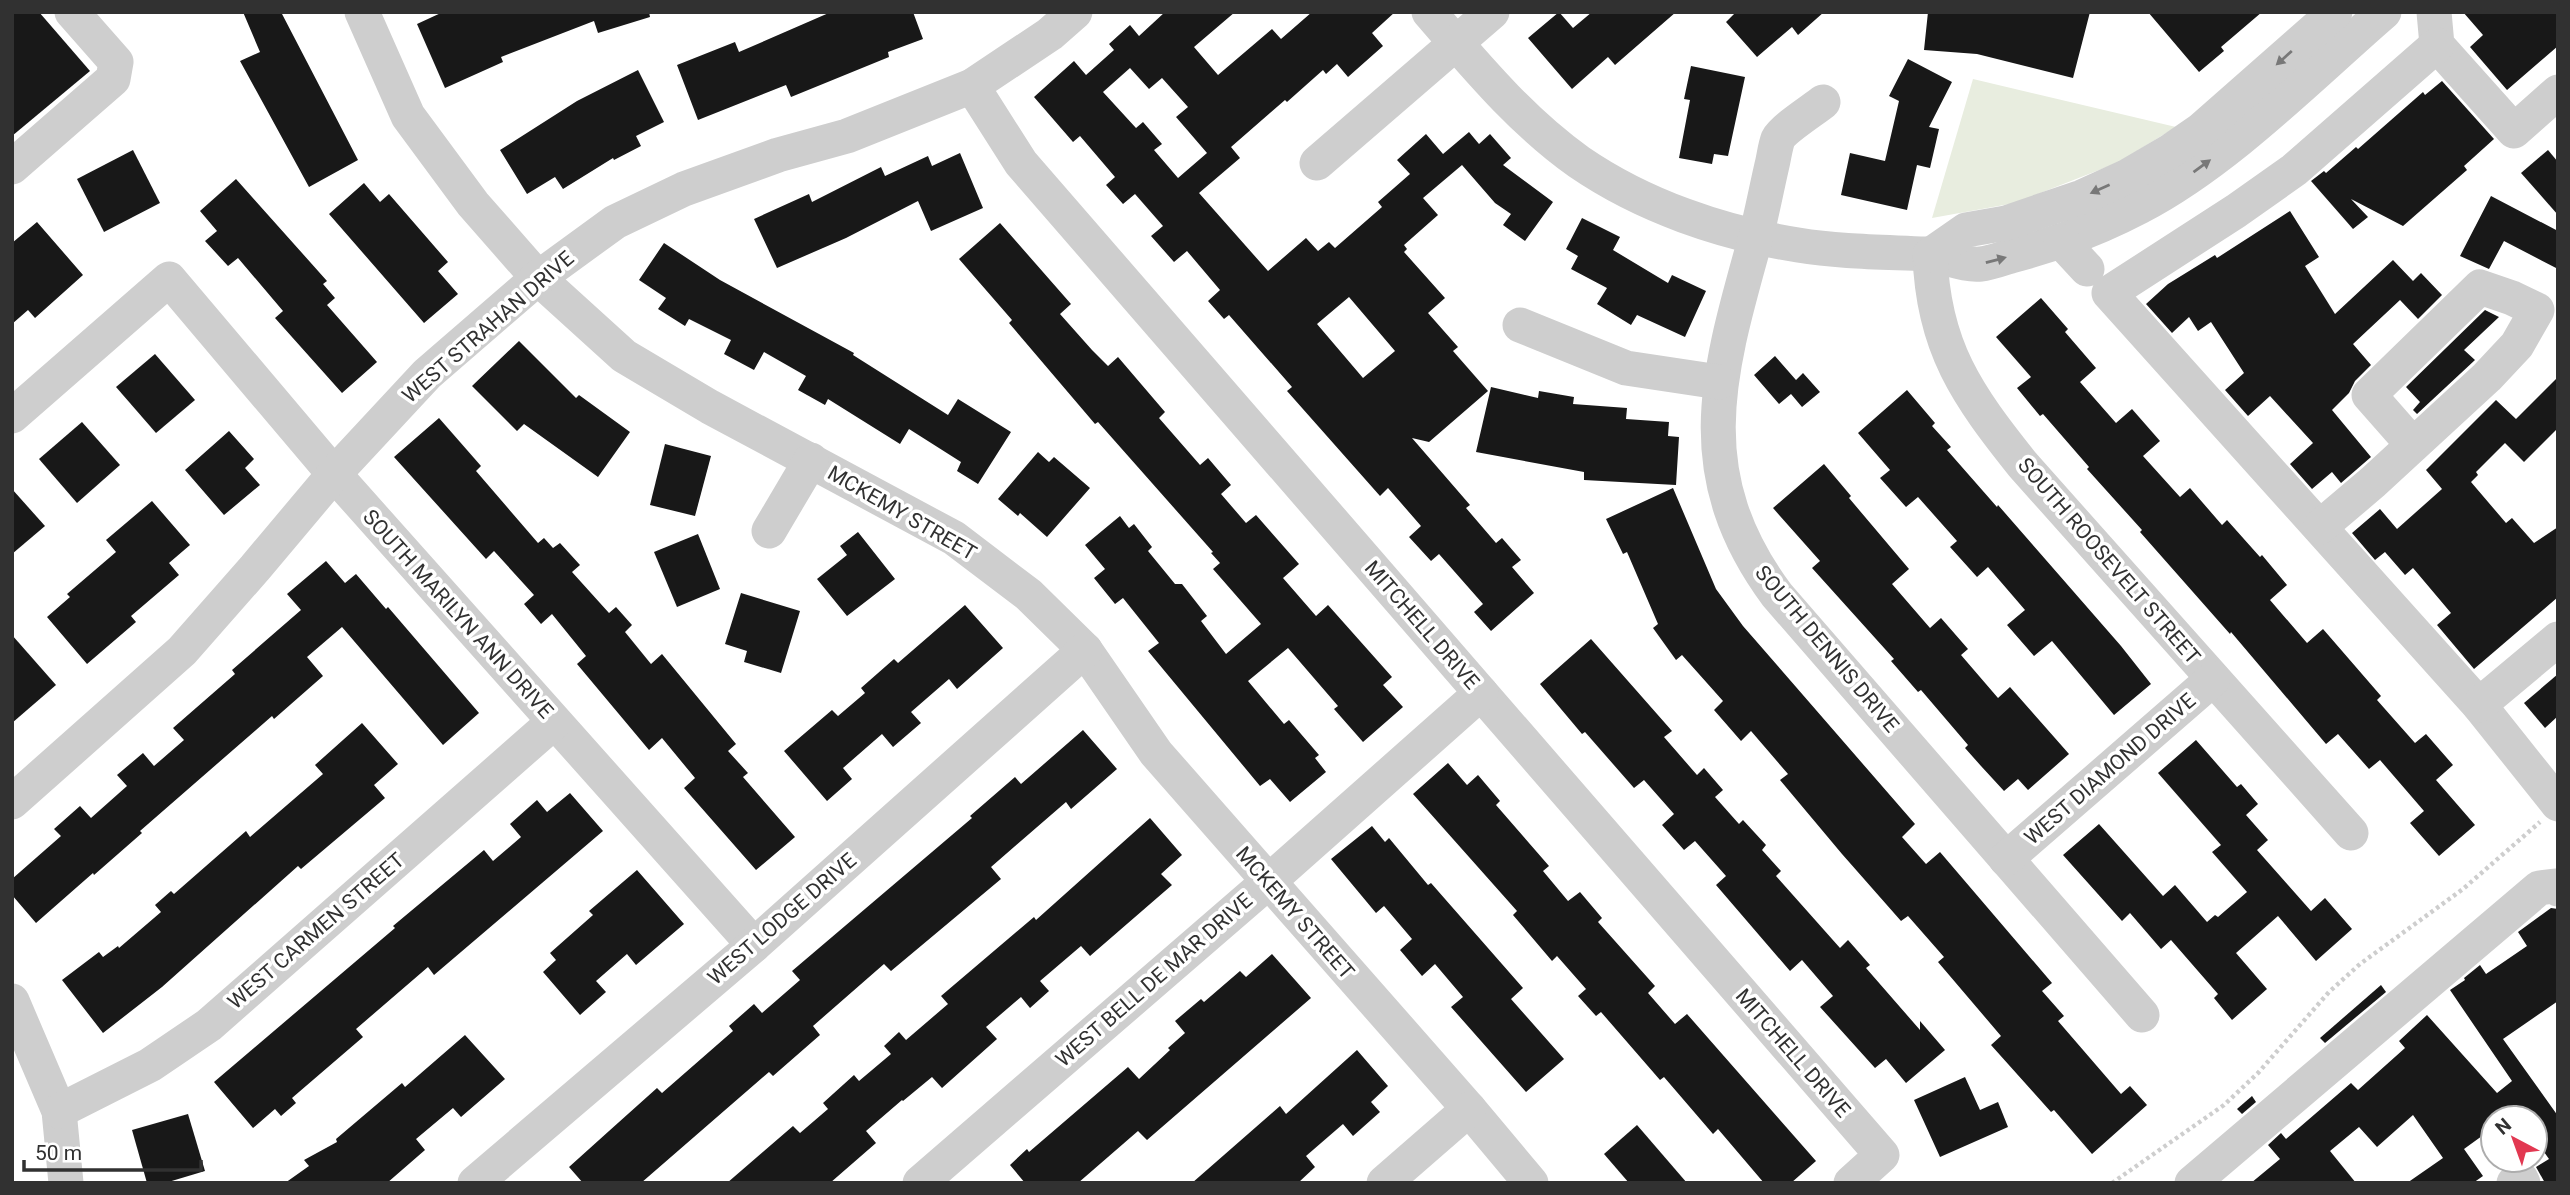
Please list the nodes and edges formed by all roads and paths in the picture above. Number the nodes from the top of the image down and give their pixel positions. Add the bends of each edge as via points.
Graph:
1 (72, 12) edge
2 (362, 12) edge
3 (1074, 12) edge
4 (1429, 12) edge
5 (1492, 12) edge
6 (2335, 12) edge
7 (2384, 12) edge
8 (2435, 29) edge
9 (1456, 43) junction
10 (972, 86) junction
11 (2558, 93) edge
12 (1823, 102) dead end
13 (1317, 163) dead end
14 (12, 167) edge
15 (1756, 236) junction
16 (2061, 241) junction
17 (1930, 255) junction
18 (2087, 269) dead end
19 (538, 278) junction
20 (1520, 325) dead end
21 (1720, 382) junction
22 (12, 416) edge
23 (2413, 445) junction
24 (811, 460) junction
25 (334, 474) junction
26 (2320, 527) junction
27 (769, 531) dead end
28 (2558, 639) edge
29 (1085, 650) junction
30 (2213, 679) junction
31 (1481, 693) junction
32 (2479, 705) junction
33 (554, 722) junction
34 (12, 802) edge
35 (2553, 810) edge
36 (2351, 833) dead end
37 (2006, 859) junction
38 (1268, 882) junction
39 (2557, 883) edge
40 (754, 945) junction
41 (12, 1001) edge
42 (2142, 1015) dead end
43 (1469, 1109) junction
44 (59, 1111) junction
45 (488, 1179) edge
46 (66, 1183) edge
47 (920, 1183) edge
48 (1384, 1183) edge
49 (1531, 1183) edge
50 (1851, 1183) edge
51 (2112, 1183) edge
52 (2192, 1183) edge
53 (2514, 1183) edge
54 (2523, 1183) edge

1 - 14 street via 116,62 113,79
2 - 19 street, MCKEMY STREET via 408,116 473,204
3 - 10 street, WEST STRAHAN DRIVE
4 - 9 street
5 - 9 street
6 -> 17 street via 2172,150 2082,197 2006,223 1966,230
16 -> 7 street via 2140,207 2188,177
8 - 11 street via 2514,131
8 - 26 street via 2294,170 2109,293
9 - 13 street
9 - 15 street via 1549,139 1581,163 1683,216
10 - 19 street, WEST STRAHAN DRIVE via 847,136 684,188 615,222
10 - 31 street, MITCHELL DRIVE via 1021,163
12 - 15 street, SOUTH DENNIS DRIVE via 1779,137
15 - 17 street via 1848,251
15 - 21 street, SOUTH DENNIS DRIVE
17 -> 16 street via 1979,264
16 - 18 street
17 - 30 street, SOUTH ROOSEVELT STREET via 1937,322 1964,385 2023,464
19 - 24 street, MCKEMY STREET via 624,356
19 - 25 street, WEST STRAHAN DRIVE via 427,374
20 - 21 street via 1626,368
21 - 37 street, SOUTH DENNIS DRIVE via 1720,464 1736,524 1755,564
22 - 25 street, SOUTH MARILYN ANN DRIVE via 169,279
23 - 23 street via 2369,395 2480,287 2536,310 2516,345 2487,377
23 - 26 street
24 - 27 street
24 - 29 street, MCKEMY STREET via 954,538 1030,595
25 - 33 street, SOUTH MARILYN ANN DRIVE
25 - 34 street, WEST STRAHAN DRIVE via 182,651
26 - 32 street
28 - 32 street
29 - 38 street, MCKEMY STREET via 1156,753
29 - 40 street, WEST LODGE DRIVE
30 - 36 street, SOUTH ROOSEVELT STREET
30 - 37 street, WEST DIAMOND DRIVE
31 - 38 street, WEST BELL DE MAR DRIVE
31 - 50 street, MITCHELL DRIVE via 1882,1155
32 - 35 street
33 - 40 street, SOUTH MARILYN ANN DRIVE
33 - 44 street, WEST CARMEN STREET via 209,1026 150,1065
35 - 51 path via 2463,889 2360,964 2224,1105
37 - 42 street, SOUTH DENNIS DRIVE
38 - 43 street, MCKEMY STREET
38 - 47 street, WEST BELL DE MAR DRIVE
39 - 52 street via 2539,888
40 - 45 street, WEST LODGE DRIVE
41 - 44 street
43 - 48 street
43 - 49 street, MCKEMY STREET
44 - 46 street
53 - 54 street via 2521,1179

